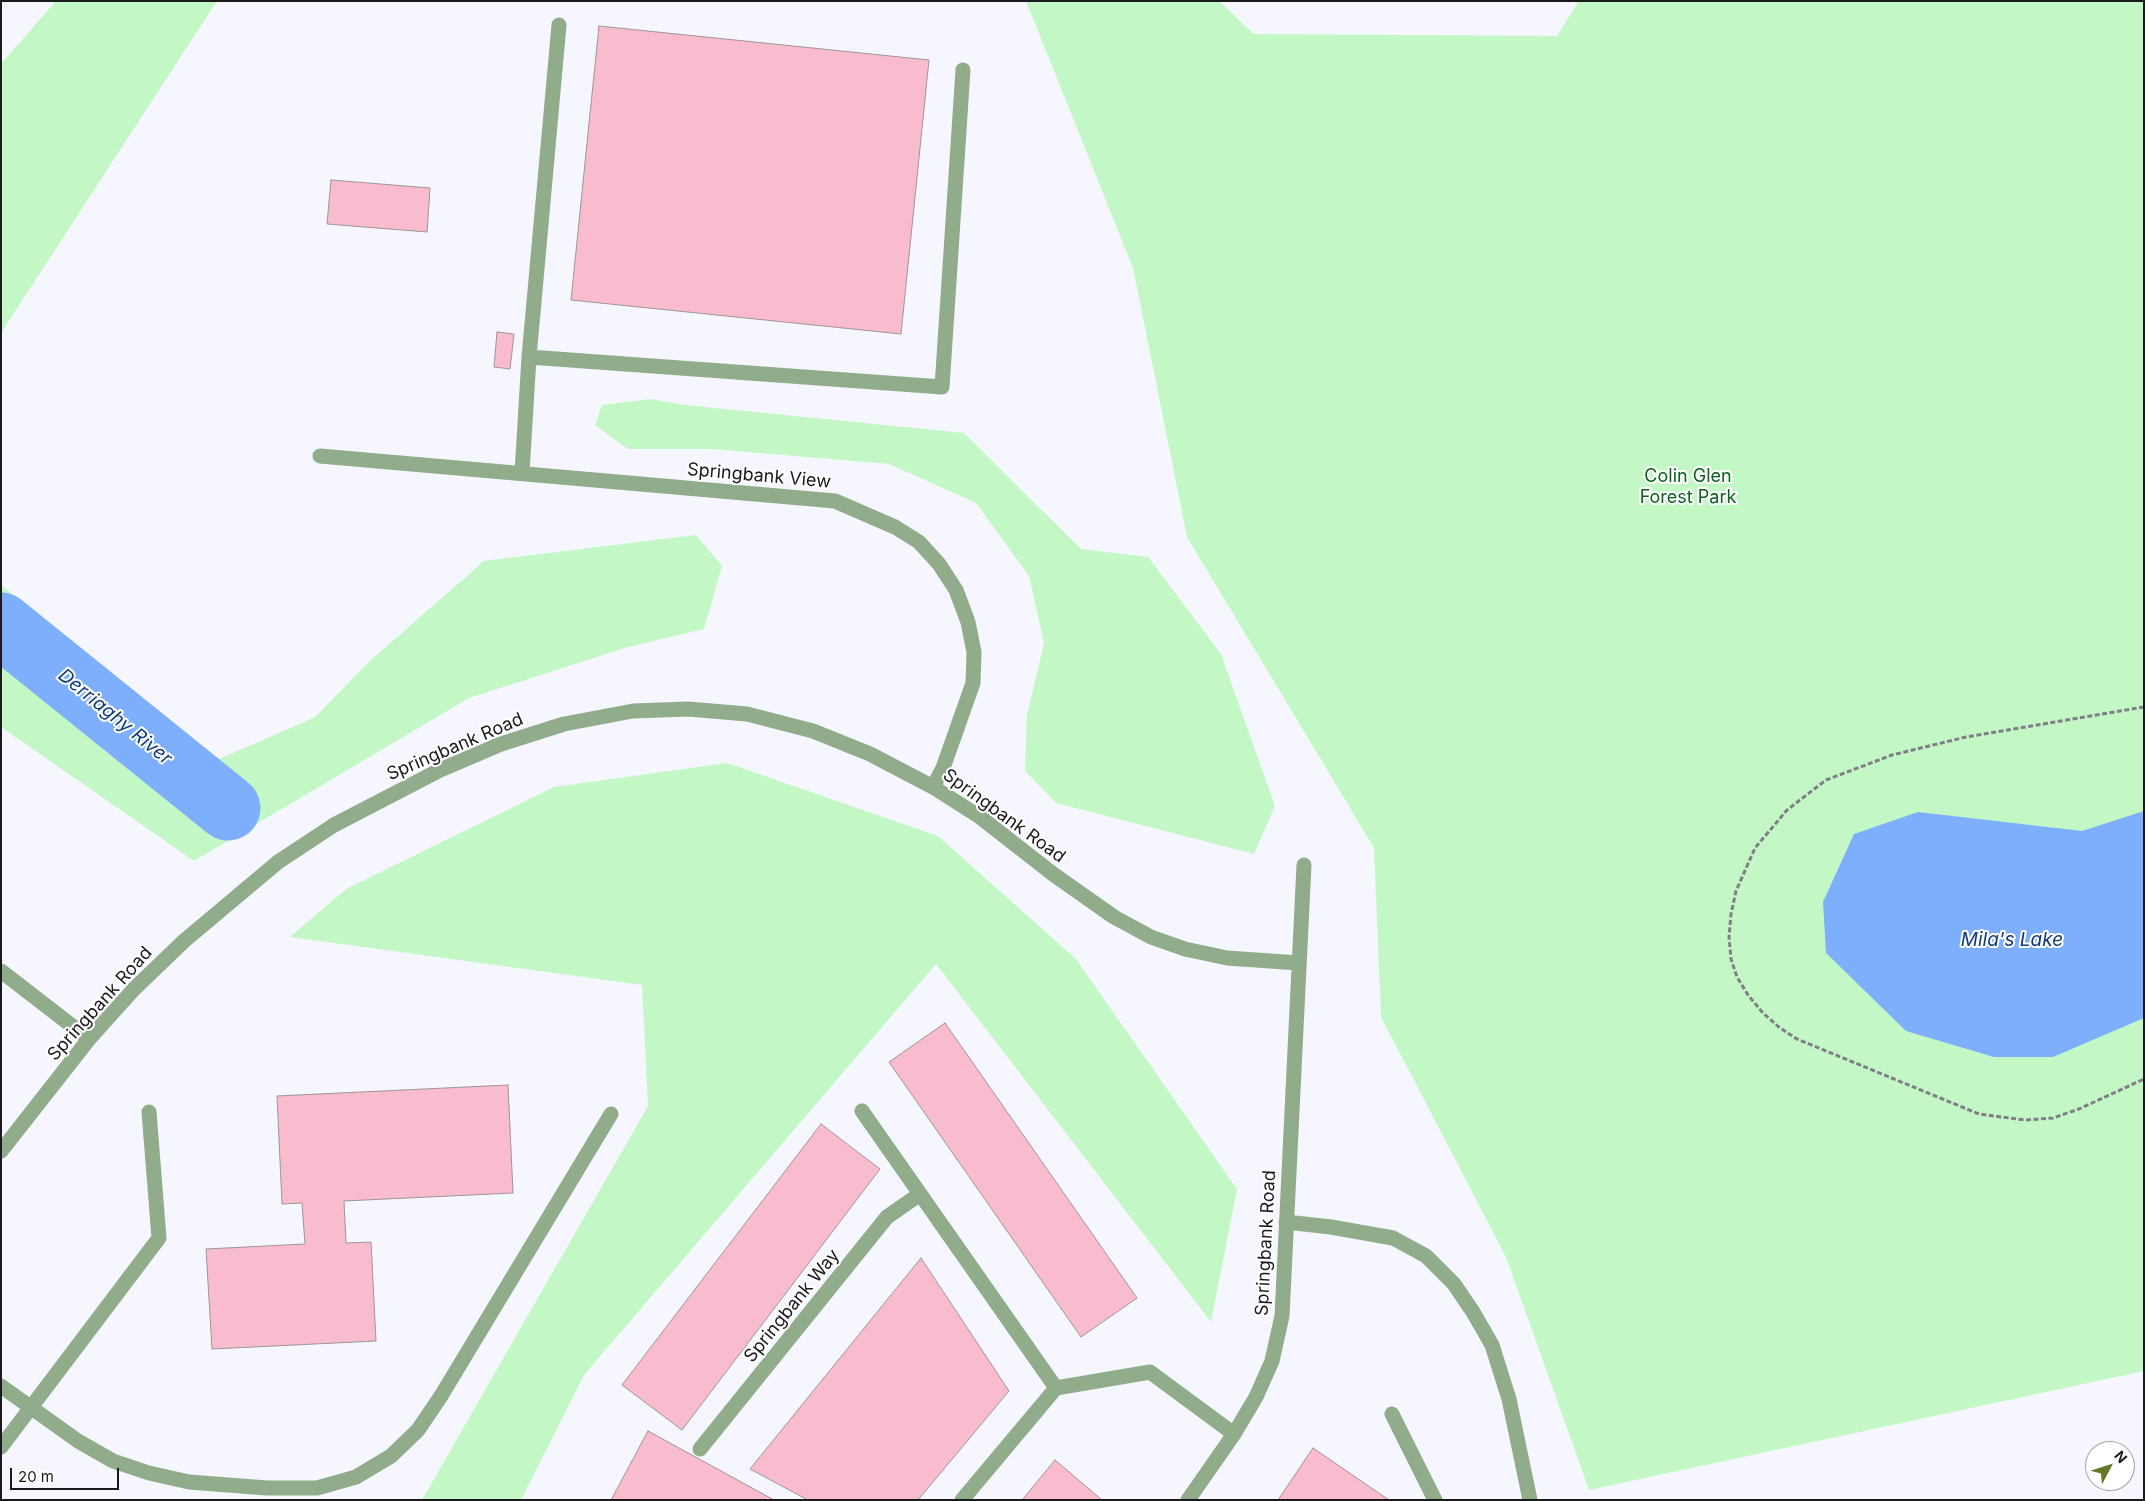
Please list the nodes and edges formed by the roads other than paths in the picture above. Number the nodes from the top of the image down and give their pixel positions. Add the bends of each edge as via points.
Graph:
1 (559, 24) dead end
2 (963, 70) dead end
3 (529, 357) junction
4 (320, 456) dead end
5 (522, 473) junction
6 (933, 787) junction
7 (1304, 865) dead end
8 (1299, 963) junction
9 (1, 972) edge
10 (90, 1039) junction
11 (862, 1110) dead end
12 (149, 1112) dead end
13 (611, 1114) dead end
14 (1, 1151) edge
15 (920, 1194) junction
16 (1286, 1222) junction
17 (1, 1386) edge
18 (1056, 1388) junction
19 (31, 1408) junction
20 (1392, 1414) dead end
21 (1234, 1434) junction
22 (1, 1447) edge
23 (700, 1449) dead end
24 (962, 1500) edge
25 (1188, 1500) edge
26 (1435, 1500) edge
27 (1530, 1500) edge

1 - 3 street
2 - 3 street via 942,387
3 - 5 street
4 - 5 street, Springbank View
5 - 6 street, Springbank View via 835,501 919,542 940,564 956,590 968,622 974,652 974,683
6 - 8 street, Springbank Road via 980,817 1061,880 1151,937 1227,958
6 - 10 street, Springbank Road via 870,754 813,731 747,714 688,709 633,711 564,724 501,744 440,770 326,830 278,862 184,941 134,989
7 - 8 street, Springbank Road
8 - 16 street, Springbank Road
9 - 10 street
10 - 14 street, Springbank Road
11 - 15 street
12 - 19 street via 159,1238
13 - 19 street via 418,1430 392,1456 356,1477 317,1488 267,1488 181,1480 113,1461
15 - 18 street
15 - 23 street, Springbank Way via 887,1217
16 - 21 street, Springbank Road via 1282,1316 1272,1361
16 - 27 street via 1393,1238 1426,1256 1454,1284 1492,1345 1509,1399
17 - 19 street
18 - 21 street via 1150,1372
18 - 24 street
19 - 22 street
20 - 26 street
21 - 25 street, Springbank Road

